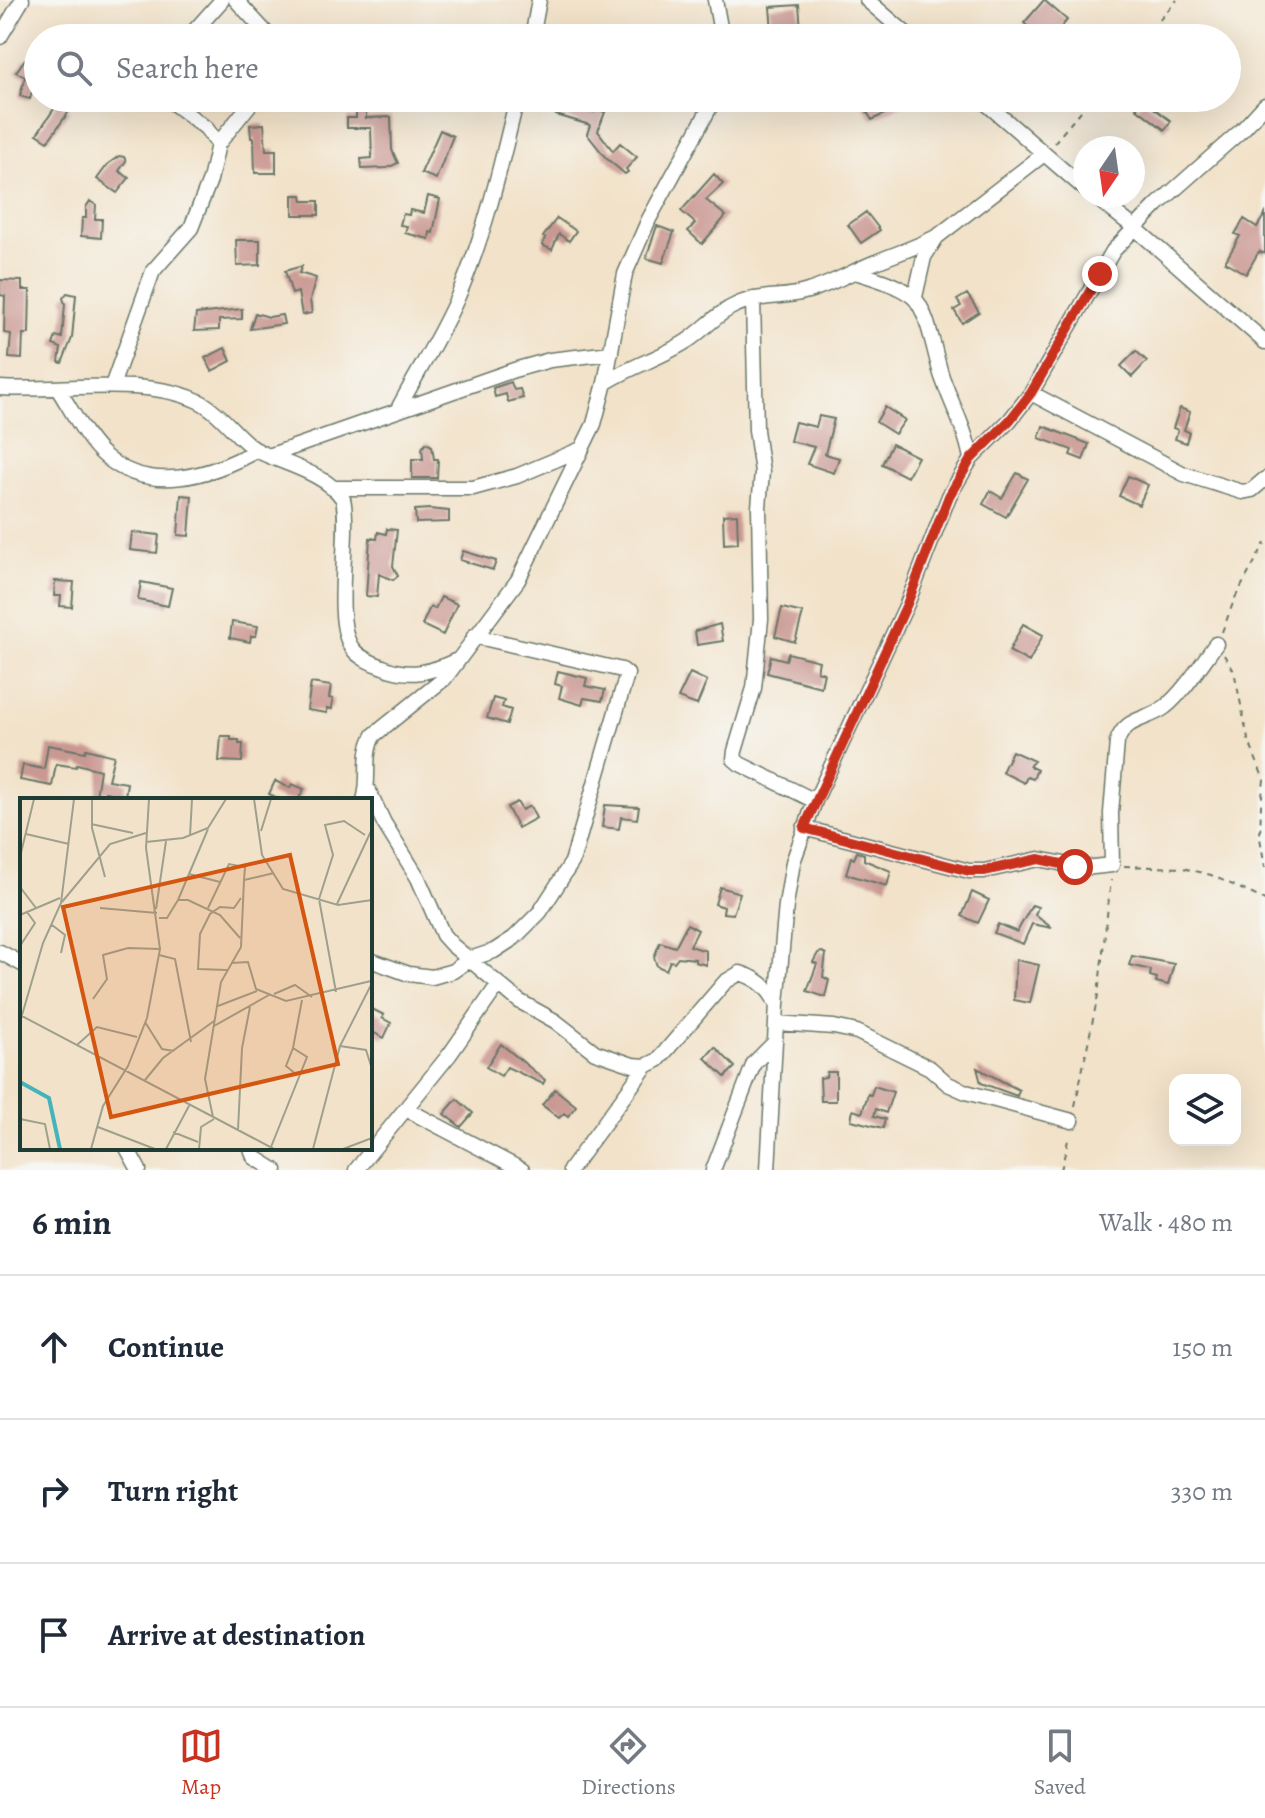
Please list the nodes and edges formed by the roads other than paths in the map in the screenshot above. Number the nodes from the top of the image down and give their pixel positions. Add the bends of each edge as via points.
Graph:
1 (22, 0) edge
2 (222, 0) edge
3 (236, 0) edge
4 (539, 0) edge
5 (715, 0) edge
6 (867, 0) edge
7 (201, 24) edge
8 (258, 24) edge
9 (535, 24) edge
10 (719, 24) edge
11 (895, 24) edge
12 (0, 37) edge
13 (1265, 105) edge
14 (185, 112) edge
15 (244, 112) edge
16 (514, 112) edge
17 (707, 112) edge
18 (996, 112) edge
19 (218, 144) junction
20 (1044, 154) junction
21 (1073, 179) edge
22 (1109, 208) edge
23 (1135, 228) junction
24 (938, 236) junction
25 (855, 272) junction
26 (915, 297) junction
27 (753, 299) junction
28 (1265, 342) edge
29 (611, 353) junction
30 (605, 383) junction
31 (112, 386) junction
32 (0, 388) edge
33 (58, 389) junction
34 (1031, 393) junction
35 (398, 409) junction
36 (579, 450) junction
37 (264, 453) junction
38 (971, 459) junction
39 (1265, 479) edge
40 (332, 488) junction
41 (474, 636) junction
42 (1216, 644) road end
43 (456, 661) junction
44 (366, 795) edge
45 (815, 801) junction
46 (372, 804) edge
47 (804, 828) junction
48 (0, 952) edge
49 (470, 959) junction
50 (372, 961) edge
51 (20, 963) edge
52 (498, 985) junction
53 (777, 1004) junction
54 (776, 1023) junction
55 (775, 1042) junction
56 (646, 1066) junction
57 (406, 1109) junction
58 (1072, 1121) road end
59 (128, 1150) edge
60 (252, 1150) edge
61 (139, 1170) edge
62 (275, 1170) edge
63 (356, 1170) edge
64 (522, 1170) edge
65 (570, 1170) edge
66 (713, 1170) edge
67 (768, 1170) edge

1 - 12 street
2 - 7 street
3 - 8 street
4 - 9 street
5 - 10 street
6 - 11 street
13 - 23 street
14 - 19 street
15 - 19 street
16 - 35 street via 470,266
17 - 29 street via 625,274
18 - 20 street
19 - 31 street via 191,228 153,271
20 - 21 street
20 - 24 street
22 - 23 street
23 - 28 street
23 - 34 street via 1113,251
24 - 25 street
24 - 26 street via 924,257
25 - 26 street
25 - 27 street via 810,291
26 - 38 street
27 - 30 street via 722,312 685,343
27 - 45 street via 762,472 761,619 754,688 734,759
29 - 30 street
29 - 35 street via 550,360
30 - 36 street via 594,424
31 - 33 street
31 - 37 street via 198,401
32 - 33 street
33 - 37 street via 103,455 129,474 186,477
34 - 38 street
34 - 39 street via 1184,474 1242,492
35 - 37 street
36 - 40 street via 473,488
36 - 41 street via 518,580
37 - 40 street
38 - 45 street via 949,496 907,604
40 - 43 street via 345,508 345,629 353,650 390,670 413,673 432,672
41 - 43 street
41 - 49 street via 622,670 627,682 570,866 540,912 514,938
42 - 47 street via 1167,706 1120,732 1111,813 1112,865 1084,868 1039,859 969,871
43 - 44 street via 432,690 374,735
45 - 47 street
46 - 49 street via 418,878 443,935
47 - 53 street via 789,883
48 - 51 street
49 - 50 street via 432,977
49 - 52 street
52 - 56 street via 595,1052
52 - 57 street
53 - 54 street
53 - 56 street via 770,991 740,973 725,982 658,1060
54 - 55 street
54 - 58 street via 857,1032 966,1092
55 - 66 street via 754,1063
55 - 67 street
56 - 65 street
57 - 63 street
57 - 64 street
59 - 61 street
60 - 62 street

